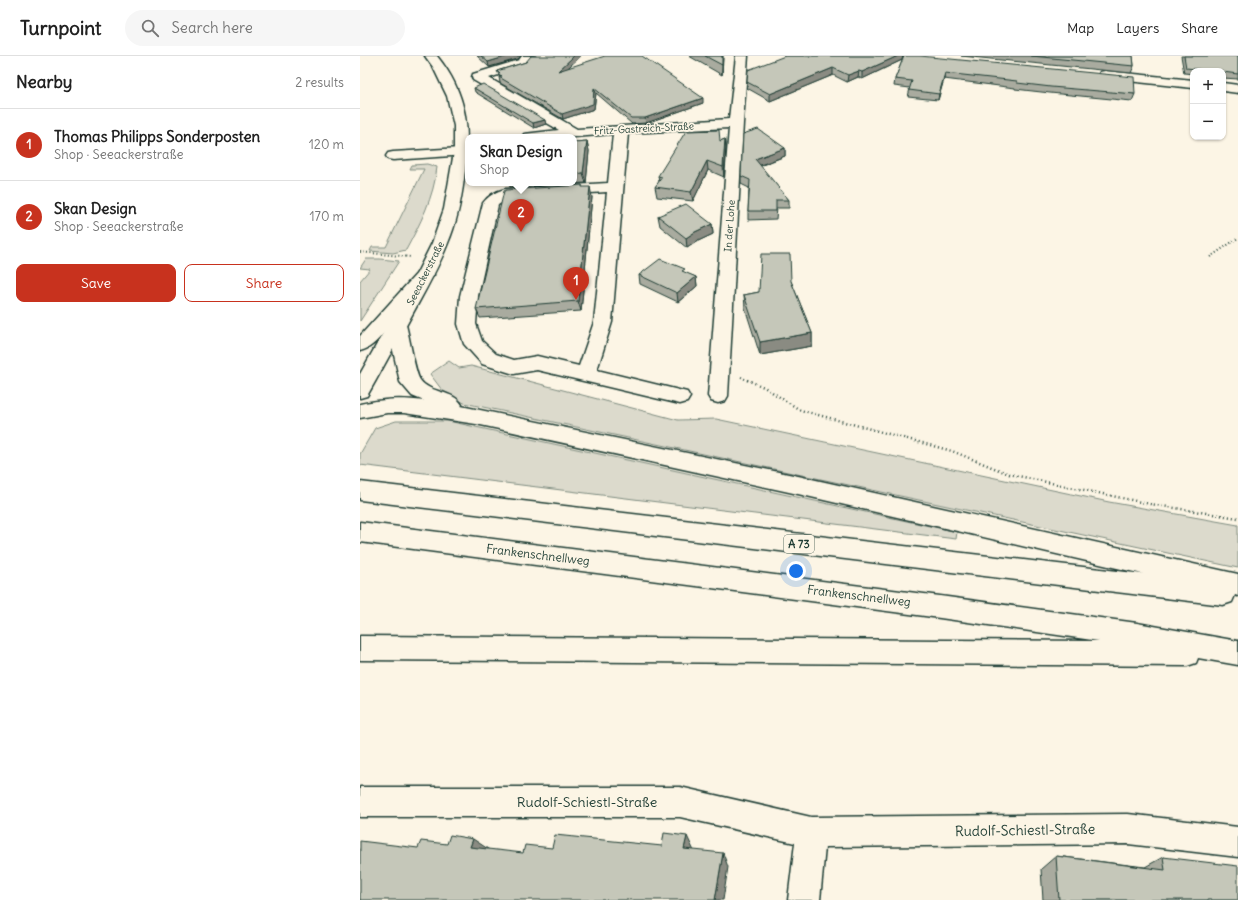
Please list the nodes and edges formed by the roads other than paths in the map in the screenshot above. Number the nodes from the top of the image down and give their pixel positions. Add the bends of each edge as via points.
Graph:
1 (431, 56) edge
2 (529, 56) edge
3 (742, 56) edge
4 (1090, 74) edge
5 (1190, 84) edge
6 (1226, 87) edge
7 (1238, 89) edge
8 (736, 123) junction
9 (620, 129) junction
10 (574, 133) junction
11 (563, 134) edge
12 (464, 146) edge
13 (393, 156) dead end
14 (616, 188) junction
15 (429, 267) junction
16 (397, 325) junction
17 (360, 345) edge
18 (586, 375) junction
19 (360, 391) edge
20 (718, 396) dead end
21 (680, 397) dead end
22 (360, 411) edge
23 (476, 416) junction
24 (360, 491) edge
25 (360, 532) edge
26 (1238, 585) edge
27 (1238, 595) edge
28 (363, 649) edge
29 (1238, 654) edge
30 (360, 802) edge
31 (811, 832) junction
32 (1238, 842) edge
33 (804, 900) edge

1 - 12 main road, Seeackerstraße via 454,96
2 - 10 main road via 523,63 478,76
3 - 8 main road, In der Lohe
4 - 5 main road
6 - 7 main road
8 - 9 main road, Fritz-Gastreich-Straße
8 - 20 main road, In der Lohe
9 - 10 main road, Fritz-Gastreich-Straße
9 - 14 main road
10 - 11 main road, Fritz-Gastreich-Straße
12 - 13 main road
12 - 15 main road, Seeackerstraße via 452,209
14 - 18 main road via 603,322
14 - 18 main road via 505,194 491,203 469,296 467,324 473,344 489,359 514,367 537,363
15 - 16 main road, Seeackerstraße
15 - 17 main road via 378,328
16 - 19 main road, Seeackerstraße
16 - 23 main road via 410,382 419,391
18 - 21 main road
22 - 23 main road via 404,406
23 - 26 main road via 805,486
24 - 27 main road, A 73
25 - 29 main road, Frankenschnellweg via 932,606 1137,635
28 - 29 main road
30 - 31 main road, Rudolf-Schiestl-Straße via 680,802
31 - 32 main road, Rudolf-Schiestl-Straße via 1128,829
31 - 33 main road

